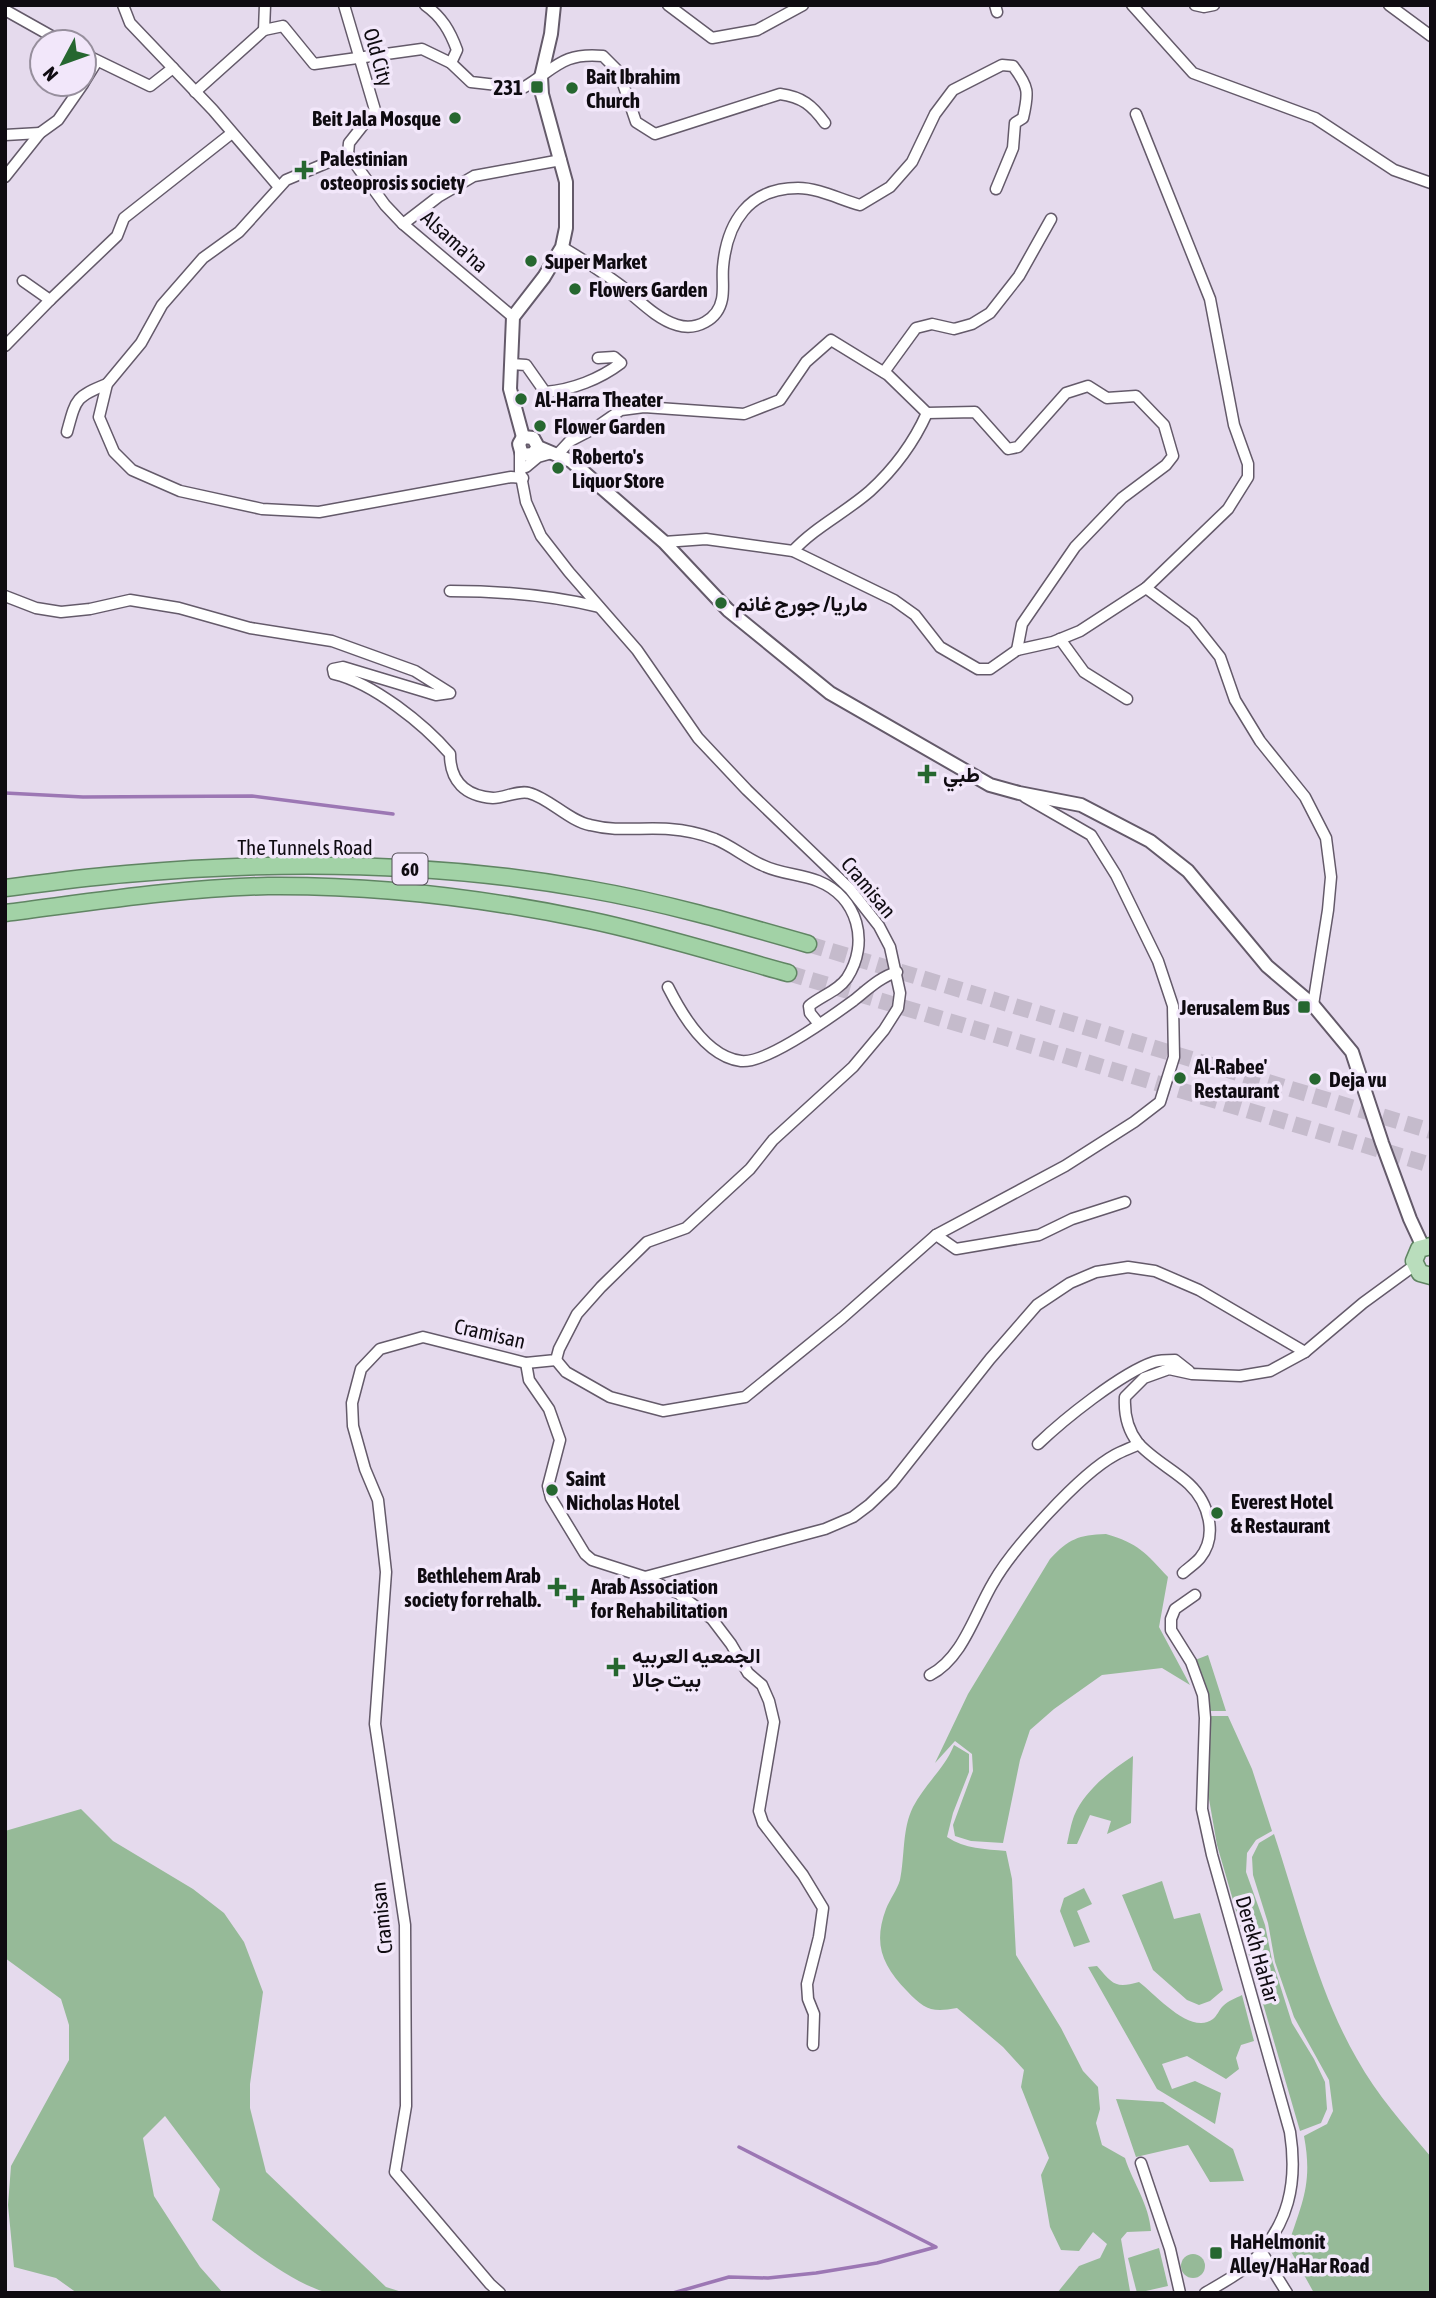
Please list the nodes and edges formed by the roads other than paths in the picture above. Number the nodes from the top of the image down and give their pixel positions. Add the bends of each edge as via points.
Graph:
1 (123, 5) edge
2 (265, 5) edge
3 (344, 5) edge
4 (425, 5) edge
5 (554, 5) edge
6 (668, 5) edge
7 (803, 5) edge
8 (1132, 5) edge
9 (1195, 5) edge
10 (1214, 5) edge
11 (1389, 5) edge
12 (5, 10) edge
13 (37, 28) edge
14 (264, 30) junction
15 (1431, 36) edge
16 (358, 58) junction
17 (98, 61) edge
18 (451, 63) junction
19 (173, 68) junction
20 (541, 77) junction
21 (195, 92) junction
22 (73, 98) edge
23 (1136, 114) dead end
24 (825, 122) dead end
25 (40, 133) junction
26 (232, 133) junction
27 (5, 135) edge
28 (348, 154) junction
29 (561, 160) junction
30 (5, 177) edge
31 (1431, 183) edge
32 (279, 187) junction
33 (996, 189) dead end
34 (1051, 219) dead end
35 (403, 224) junction
36 (562, 247) junction
37 (23, 281) dead end
38 (50, 300) junction
39 (513, 317) junction
40 (5, 346) edge
41 (598, 358) dead end
42 (511, 364) junction
43 (884, 372) junction
44 (107, 384) junction
45 (927, 413) junction
46 (67, 432) dead end
47 (531, 451) junction
48 (555, 454) junction
49 (526, 467) junction
50 (523, 478) junction
51 (664, 542) junction
52 (793, 551) junction
53 (1146, 588) junction
54 (450, 591) dead end
55 (5, 596) edge
56 (601, 607) junction
57 (1060, 639) junction
58 (1017, 650) junction
59 (1127, 699) dead end
60 (1018, 793) junction
61 (5, 888) edge
62 (5, 913) edge
63 (808, 944) tunnel mouth
64 (788, 972) tunnel mouth
65 (897, 972) junction
66 (668, 987) dead end
67 (1313, 1004) junction
68 (819, 1024) junction
69 (1125, 1202) dead end
70 (936, 1235) junction
71 (1427, 1246) edge
72 (1415, 1265) junction
73 (1431, 1276) edge
74 (1304, 1352) junction
75 (556, 1360) junction
76 (526, 1363) junction
77 (1192, 1374) junction
78 (1038, 1444) dead end
79 (1139, 1444) junction
80 (1183, 1573) dead end
81 (645, 1577) junction
82 (1195, 1595) dead end
83 (930, 1675) dead end
84 (813, 2045) dead end
85 (1140, 2162) dead end
86 (1261, 2251) junction
87 (500, 2293) edge
88 (1180, 2293) edge
89 (1205, 2293) edge
90 (1287, 2293) edge

1 - 19 street via 130,23
2 - 14 street
3 - 16 street, Old City
4 - 18 street via 450,31 457,50
5 - 20 street
6 - 7 street via 712,38 757,30
8 - 31 street via 1193,74 1315,118 1394,170
9 - 10 street
11 - 15 street
12 - 13 street
14 - 16 street via 283,26 314,64
14 - 21 street
16 - 18 street via 422,49
16 - 28 street, Old City via 375,110 349,143
17 - 19 street via 150,86
18 - 20 street via 471,82 523,88
19 - 21 street
20 - 24 street via 563,60 582,54 603,55 619,72 636,122 655,134 780,94 797,96 813,106
20 - 29 street
21 - 26 street
22 - 25 street via 58,120
23 - 53 street via 1210,299 1234,425 1248,464 1248,477 1227,509
25 - 27 street
25 - 30 street
26 - 32 street
26 - 38 street via 124,218 117,236
28 - 32 street
28 - 35 street
29 - 35 street, Alsama'na via 474,176
29 - 36 street via 566,182
32 - 44 street via 239,232 203,258 162,305 142,343
33 - 36 street via 1028,94 1013,66 1002,65 953,90 935,114 912,162 875,198 860,205 801,188 759,197 739,214 728,237 722,300 715,314 698,326 674,324
34 - 43 street via 1019,276 990,313 954,329 932,324 916,328
35 - 39 street, Alsama'na
36 - 39 street
37 - 38 street
38 - 40 street
39 - 42 street
41 - 42 street via 614,357 621,363 564,390 545,392 526,365
42 - 47 street via 510,389 523,437 533,438
43 - 45 street
43 - 48 street via 831,340 806,362 780,400 744,414 644,407 621,410
44 - 46 street via 78,398
44 - 50 street via 99,417 114,452 132,470 180,491 262,509 319,512
45 - 52 street via 918,434 869,491
45 - 58 street via 975,412 1008,449 1018,447 1066,393 1088,386 1107,398 1136,396 1164,425 1173,456 1122,498 1075,547 1022,624
47 - 48 street
47 - 49 street
47 - 50 street, Cramisan via 520,471
48 - 49 street via 538,457
48 - 51 street via 571,461
49 - 50 street
50 - 56 street, Cramisan via 526,502 541,536
51 - 52 street via 706,539
51 - 60 street via 728,610 830,694 990,785
52 - 58 street via 894,600 915,615 940,648 978,670 990,669
53 - 57 street
53 - 67 street via 1193,623 1220,657 1235,700 1260,741 1305,797 1326,838 1331,877
54 - 56 street via 508,592
55 - 68 street via 61,612 130,600 250,628 332,641 415,671 450,693 436,695 358,670 333,668 334,674 384,698 439,741 450,754 456,781 468,791 492,798 528,792 586,825 616,830 669,829 715,839 763,866 818,881 844,900 859,929 860,944 846,979 809,1006
56 - 65 street, Cramisan via 698,738 850,889 879,926
57 - 58 street
57 - 59 street via 1084,672
60 - 67 street via 1081,805 1150,841 1188,871 1266,966
60 - 70 street via 1091,835 1116,875 1158,961 1173,1006 1174,1057 1160,1102 1065,1166
61 - 63 highway, The Tunnels Road / 60 via 212,868 287,865 428,870 586,889 719,918
62 - 64 highway, The Tunnels Road / 60 via 207,890 394,891 590,920
65 - 68 street
65 - 75 street, Cramisan via 898,1008 853,1067 686,1228 646,1242 624,1263 578,1314
66 - 68 street via 704,1040 740,1061 769,1054
67 - 71 street via 1352,1052 1410,1219
69 - 70 street via 1072,1219 1039,1236 956,1250
70 - 75 street via 745,1397 663,1411 610,1397 566,1372
71 - 72 main road via 1415,1257
72 - 73 main road via 1420,1273
72 - 74 street
74 - 77 street via 1270,1371 1240,1377
74 - 81 street via 1199,1290 1155,1271 1128,1267 1096,1272 1037,1305 892,1482 853,1517 825,1529
75 - 76 street, Cramisan
76 - 81 street via 529,1380 549,1409 560,1440 548,1486 560,1515 592,1560
76 - 87 street, Cramisan via 423,1337 380,1349 361,1369 352,1403 353,1426 378,1500 386,1572 375,1724 405,1925 406,2106 395,2172
77 - 78 street via 1175,1360 1154,1362 1114,1384
77 - 79 street via 1169,1369 1144,1378 1125,1397 1124,1412
79 - 80 street via 1191,1486 1207,1512 1210,1536 1200,1558
79 - 83 street via 1113,1456 1088,1476 1026,1538 994,1580 956,1653
81 - 84 street via 679,1594 712,1619 769,1701 774,1722 759,1811 823,1908 807,1984 814,2014
82 - 86 street, Derekh HaHar via 1175,1609 1171,1630 1191,1662 1203,1695 1205,1831 1294,2158 1290,2199
85 - 88 street
86 - 89 street, Derekh HaHar via 1250,2264
86 - 90 street

